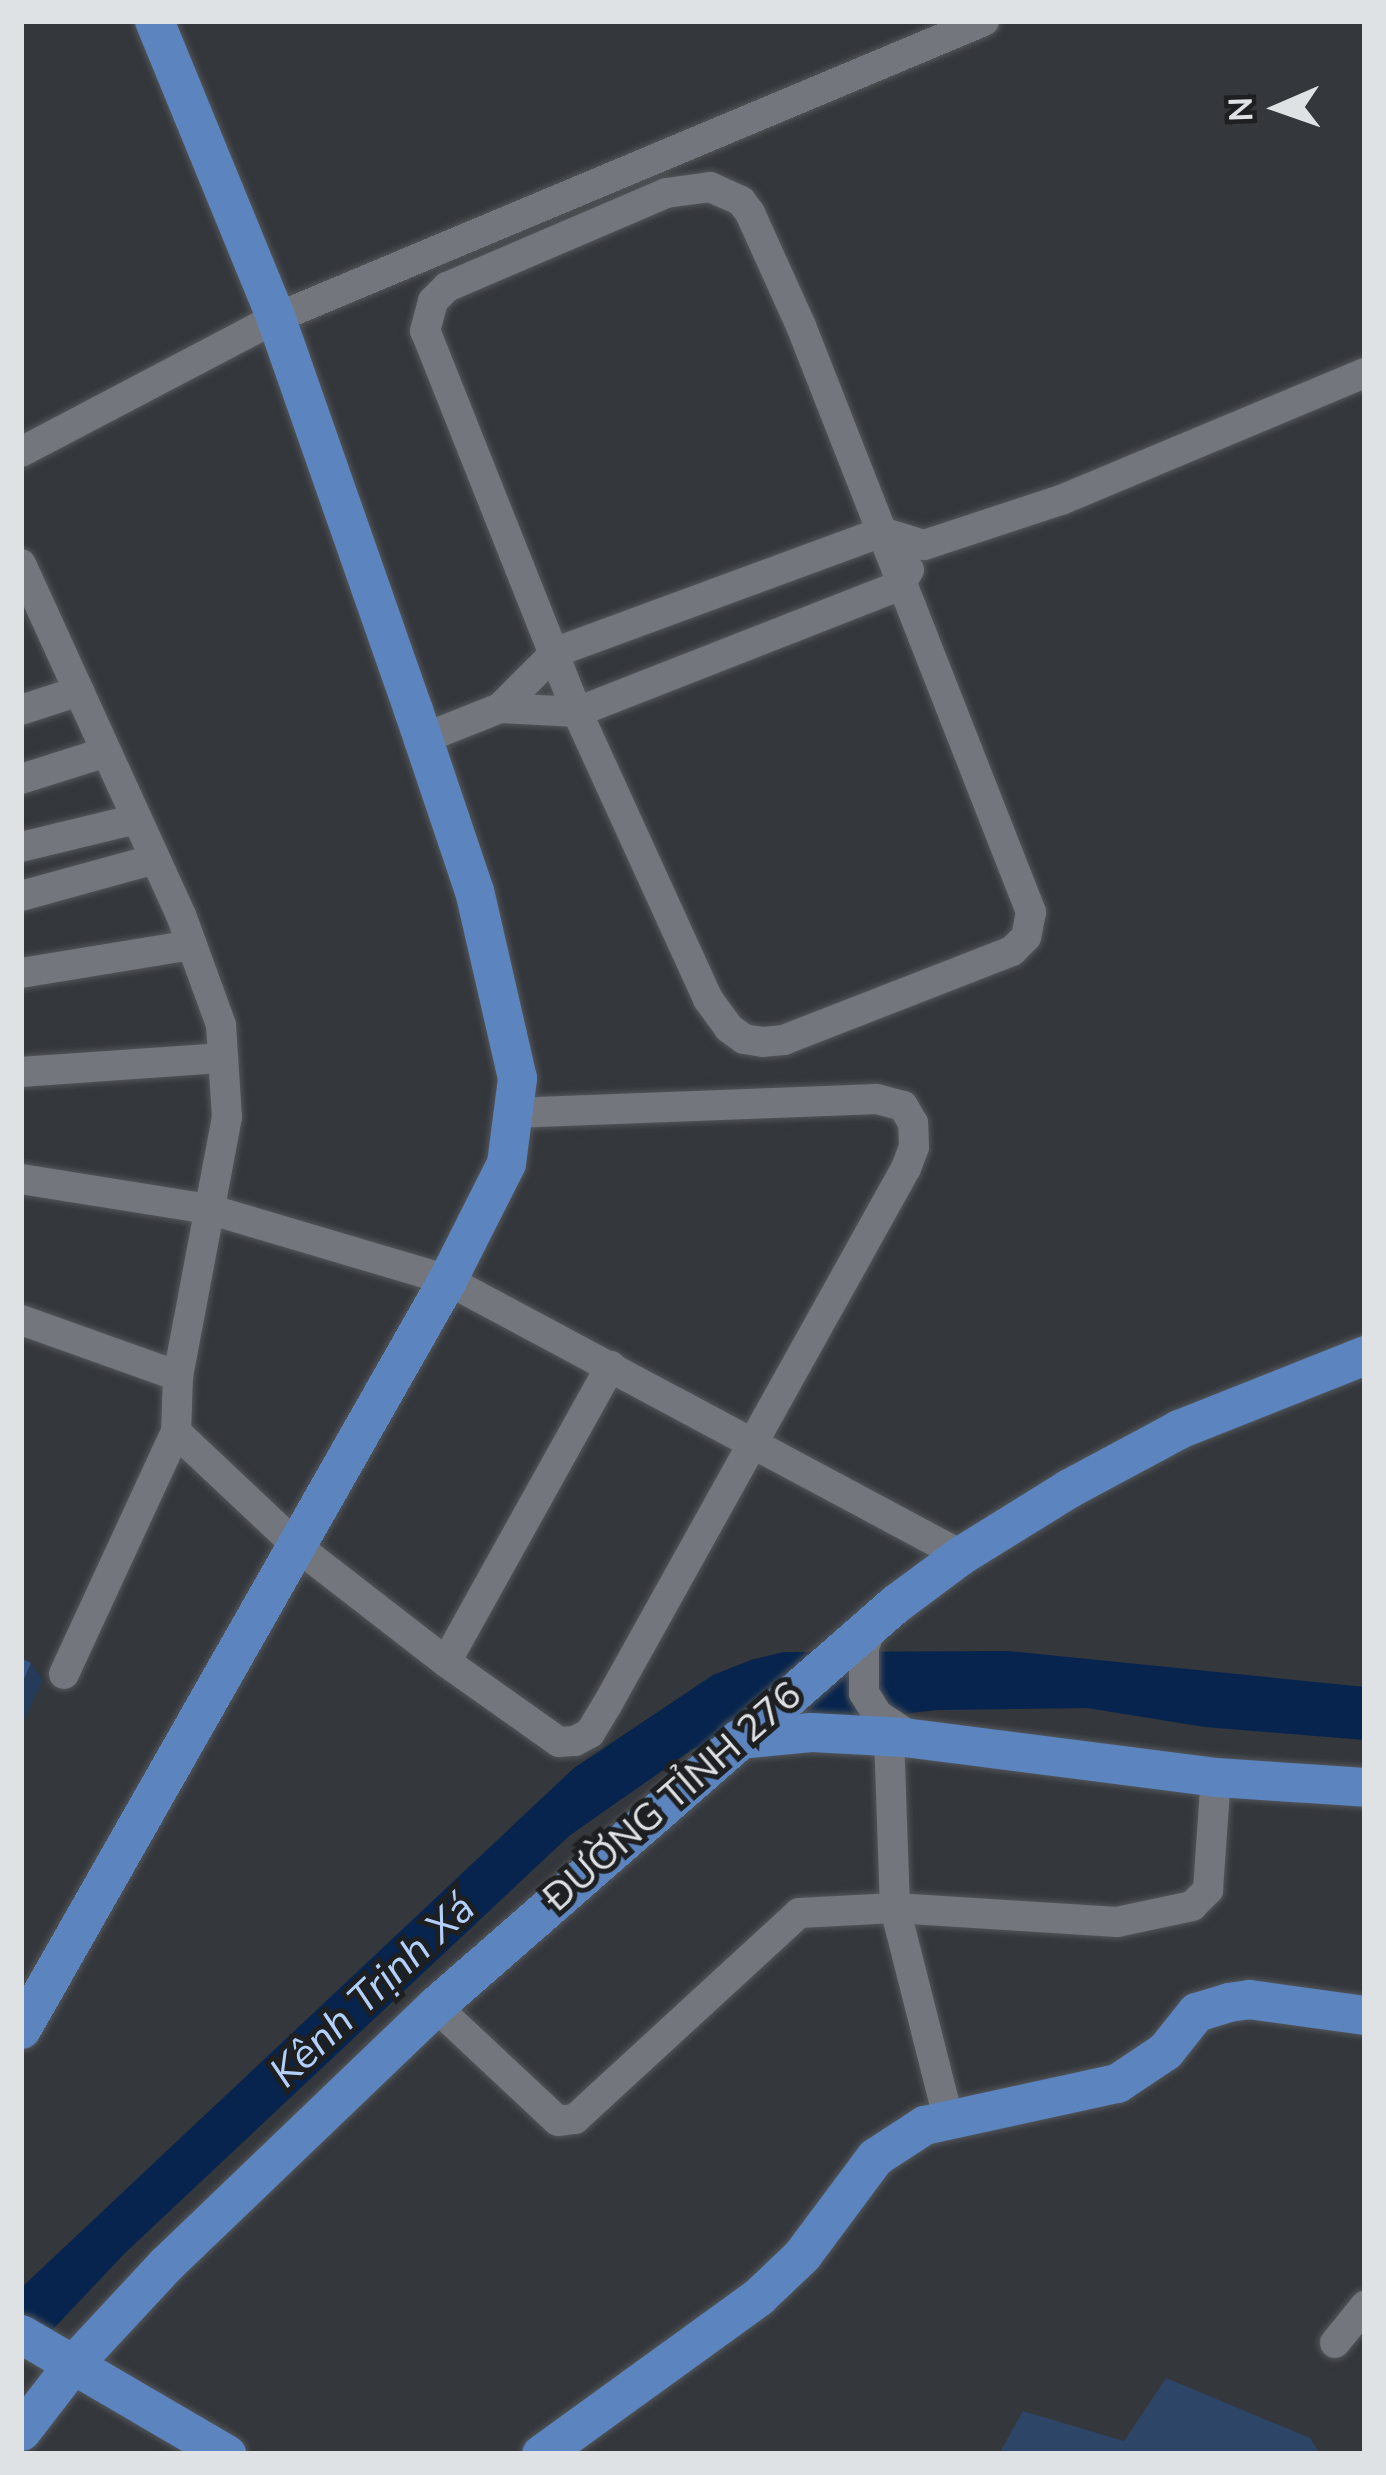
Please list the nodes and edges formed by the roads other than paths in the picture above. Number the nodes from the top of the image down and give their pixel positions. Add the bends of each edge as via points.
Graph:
1 (154, 21) edge
2 (984, 21) edge
3 (276, 318) junction
4 (1365, 373) edge
5 (21, 452) edge
6 (882, 532) junction
7 (925, 544) junction
8 (21, 564) edge
9 (899, 586) junction
10 (35, 628) edge
11 (556, 652) junction
12 (79, 691) junction
13 (500, 708) junction
14 (21, 710) edge
15 (577, 712) junction
16 (422, 739) junction
17 (106, 752) junction
18 (21, 778) edge
19 (137, 819) junction
20 (21, 847) edge
21 (155, 859) junction
22 (21, 896) edge
23 (192, 945) junction
24 (21, 973) edge
25 (223, 1058) junction
26 (21, 1072) edge
27 (513, 1113) junction
28 (21, 1179) edge
29 (208, 1209) junction
30 (447, 1280) junction
31 (21, 1320) edge
32 (1365, 1355) edge
33 (611, 1366) junction
34 (178, 1376) junction
35 (176, 1432) junction
36 (754, 1442) junction
37 (299, 1548) junction
38 (961, 1555) junction
39 (874, 1622) junction
40 (446, 1662) junction
41 (64, 1674) dead end
42 (901, 1737) junction
43 (738, 1739) junction
44 (1216, 1777) junction
45 (1365, 1787) edge
46 (895, 1908) junction
47 (435, 2006) junction
48 (1365, 2015) edge
49 (21, 2030) edge
50 (948, 2117) junction
51 (1365, 2306) edge
52 (27, 2337) edge
53 (1335, 2343) dead end
54 (72, 2365) junction
55 (21, 2396) edge
56 (21, 2431) edge
57 (226, 2454) edge
58 (541, 2454) edge

1 - 3 main road
2 - 3 street
3 - 5 street
3 - 16 main road
4 - 7 street via 1061,500
6 - 7 street
6 - 9 street
6 - 11 street
6 - 11 street via 750,213 710,187 666,193 447,287 427,316 429,348
7 - 9 street
8 - 10 street
9 - 15 street
9 - 15 street via 1031,912 1026,937 1012,951 853,1014 763,1042 744,1039 719,1016
10 - 12 street
11 - 13 street
11 - 15 street
12 - 14 street
12 - 17 street
13 - 15 street
13 - 16 street
16 - 27 main road via 474,891 517,1078
17 - 18 street
17 - 19 street
19 - 20 street
19 - 21 street
21 - 22 street
21 - 23 street
23 - 24 street
23 - 25 street via 220,1024
25 - 26 street
25 - 29 street via 227,1117
27 - 30 main road via 506,1163
27 - 36 street via 876,1099 903,1106 913,1123 906,1168
28 - 29 street
29 - 30 street
29 - 34 street
30 - 33 street
30 - 37 main road
31 - 34 street
32 - 38 main road, ĐƯỜNG TỈNH 276 via 1179,1429
33 - 36 street
33 - 40 street
34 - 35 street
35 - 37 street
35 - 41 street
36 - 38 street
36 - 40 street via 590,1733 559,1742
37 - 40 street
37 - 49 main road
38 - 39 main road, ĐƯỜNG TỈNH 276
39 - 42 street via 864,1647 864,1693
39 - 43 main road, ĐƯỜNG TỈNH 276
42 - 43 main road via 811,1732
42 - 44 main road
42 - 46 street
43 - 47 main road, ĐƯỜNG TỈNH 276
44 - 45 main road
44 - 46 street via 1208,1890 1192,1906 1117,1922
46 - 47 street via 799,1913 574,2120 558,2121
46 - 50 street
47 - 54 main road, ĐƯỜNG TỈNH 276
48 - 50 main road via 1228,2002 1196,2012 1165,2051 1117,2083
50 - 58 main road via 875,2157 802,2255 759,2296
51 - 53 street
52 - 54 main road
54 - 55 street
54 - 56 main road, ĐƯỜNG TỈNH 276
54 - 57 main road

